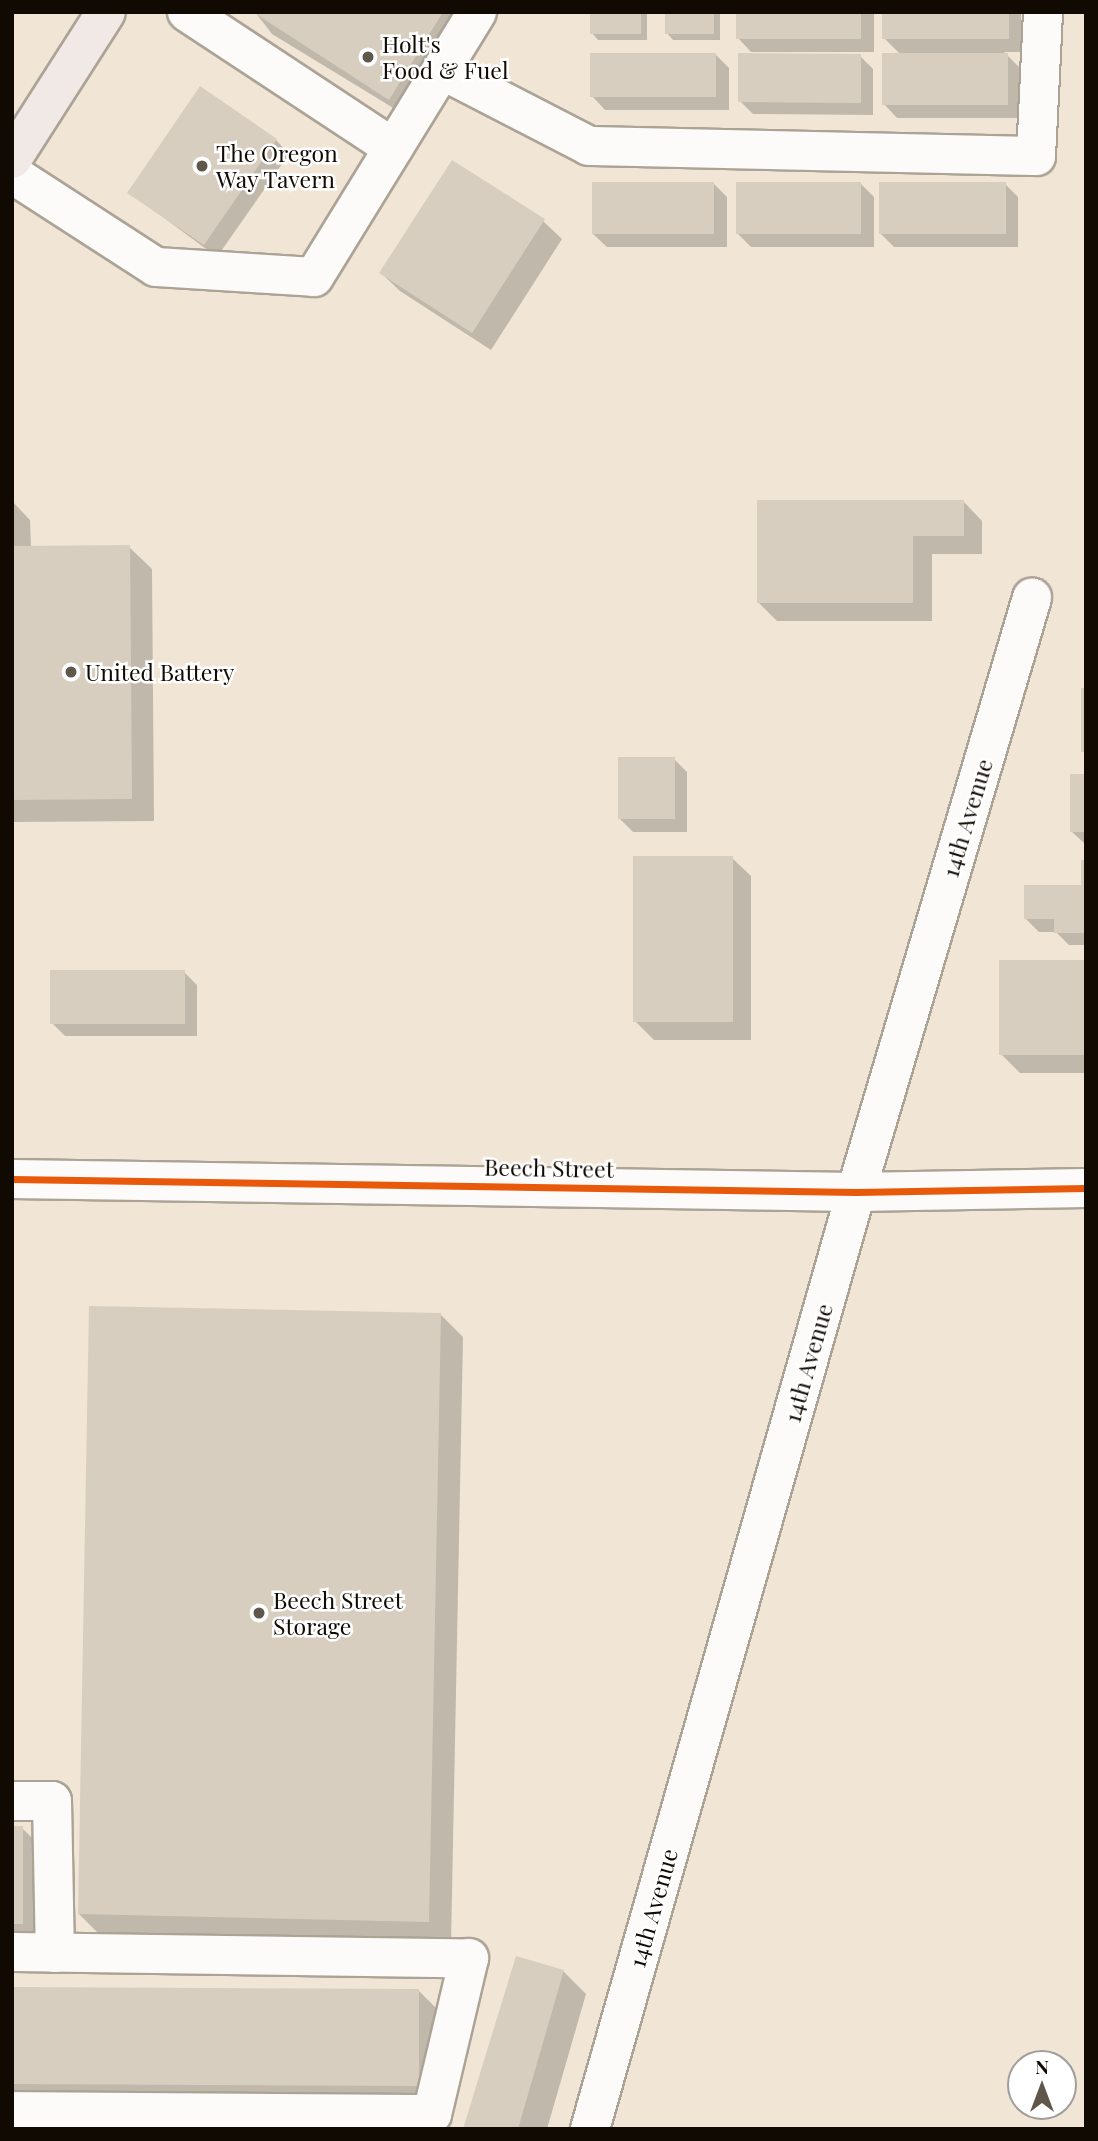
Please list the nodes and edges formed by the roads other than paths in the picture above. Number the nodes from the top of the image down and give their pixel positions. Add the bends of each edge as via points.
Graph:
1 (106, 12) edge
2 (187, 12) edge
3 (477, 12) edge
4 (1044, 12) edge
5 (442, 70) junction
6 (393, 148) junction
7 (12, 159) edge
8 (12, 174) edge
9 (1032, 598) dead end
10 (12, 1179) edge
11 (1086, 1188) edge
12 (856, 1192) junction
13 (12, 1801) edge
14 (12, 1952) edge
15 (55, 1953) junction
16 (12, 2111) edge
17 (590, 2129) edge

1 - 7 main road
2 - 6 street
3 - 5 street
4 - 5 street via 1036,156 589,146
5 - 6 street
6 - 8 street via 314,277 156,267
9 - 12 street, 14th Avenue
10 - 12 street, Beech Street
11 - 12 street, Beech Street
12 - 17 street, 14th Avenue
13 - 15 street via 52,1801
14 - 15 street
15 - 16 street via 469,1958 432,2114

